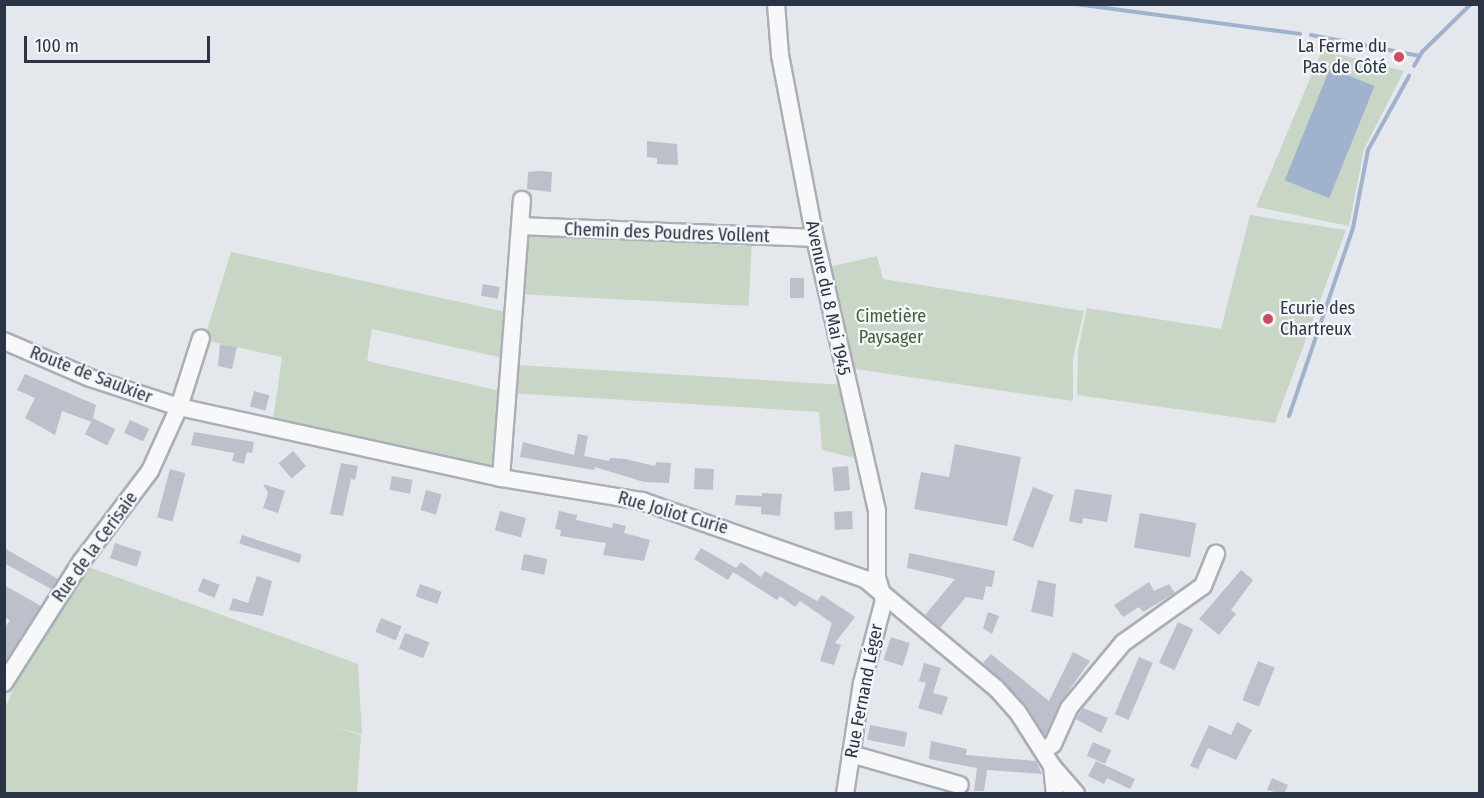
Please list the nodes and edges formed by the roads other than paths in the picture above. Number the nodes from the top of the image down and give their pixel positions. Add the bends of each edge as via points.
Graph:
1 (776, 4) edge
2 (522, 201) dead end
3 (520, 226) junction
4 (815, 238) junction
5 (201, 338) dead end
6 (4, 341) edge
7 (179, 407) junction
8 (501, 478) junction
9 (1216, 554) dead end
10 (881, 590) junction
11 (4, 683) edge
12 (1043, 751) junction
13 (851, 754) junction
14 (1052, 766) junction
15 (960, 785) dead end
16 (845, 794) edge
17 (1055, 794) edge
18 (1076, 794) edge

1 - 4 street, Avenue du 8 Mai 1945 via 780,55
2 - 3 street
3 - 4 street, Chemin des Poudres Vollent
3 - 8 street
4 - 10 street, Avenue du 8 Mai 1945 via 875,497
5 - 7 street, Rue de la Cerisaie
6 - 7 street, Route de Saulxier via 90,378
7 - 8 street, Rue Joliot Curie
7 - 11 street, Rue de la Cerisaie via 150,471 81,562
8 - 10 street, Rue Joliot Curie via 642,501 839,568
9 - 12 street via 1203,586 1123,643 1070,708 1053,744
10 - 12 street, Rue Joliot Curie via 996,688 1017,711
10 - 13 street, Rue Fernand Léger via 884,600 862,683
12 - 14 street, Rue Joliot Curie
13 - 15 street
13 - 16 street, Rue Fernand Léger
14 - 17 street
14 - 18 street, Rue Joliot Curie

